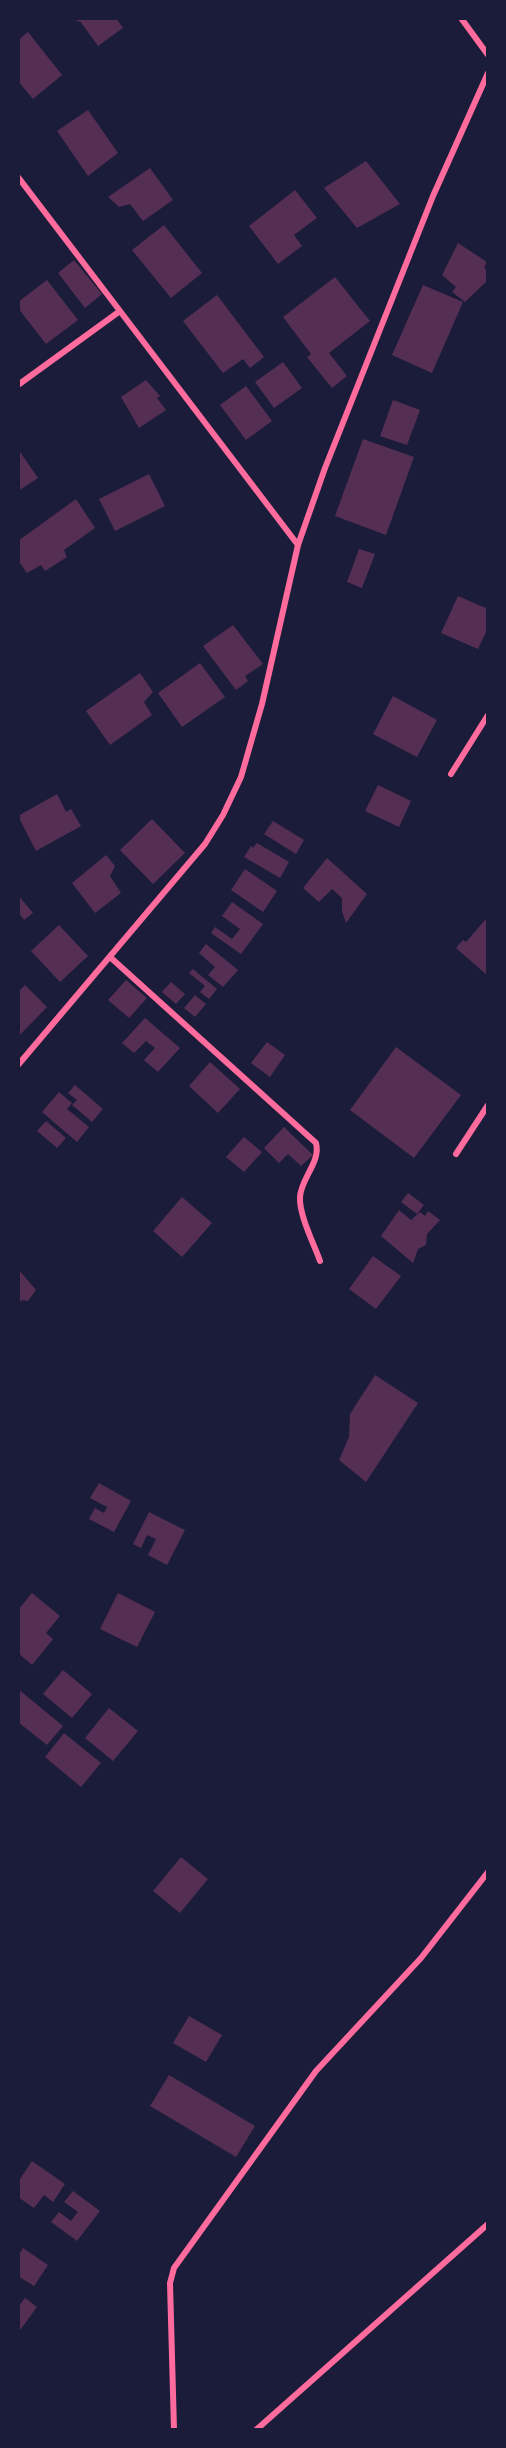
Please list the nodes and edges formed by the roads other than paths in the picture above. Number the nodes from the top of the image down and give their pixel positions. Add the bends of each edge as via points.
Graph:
1 (461, 18) edge
2 (488, 55) edge
3 (488, 73) edge
4 (18, 177) edge
5 (120, 311) junction
6 (18, 385) edge
7 (298, 545) junction
8 (488, 715) edge
9 (451, 774) dead end
10 (110, 957) junction
11 (18, 1065) edge
12 (488, 1105) edge
13 (456, 1154) dead end
14 (320, 1261) dead end
15 (488, 1872) edge
16 (488, 2224) edge
17 (174, 2430) edge
18 (256, 2430) edge

1 - 2 street
3 - 7 street via 376,335
4 - 5 street
5 - 6 street
5 - 7 street
7 - 10 street via 241,777 205,844
8 - 9 street
10 - 11 street
10 - 14 street via 316,1143 317,1155 300,1196
12 - 13 street
15 - 17 street via 421,1958 316,2071 174,2268 170,2283
16 - 18 street

